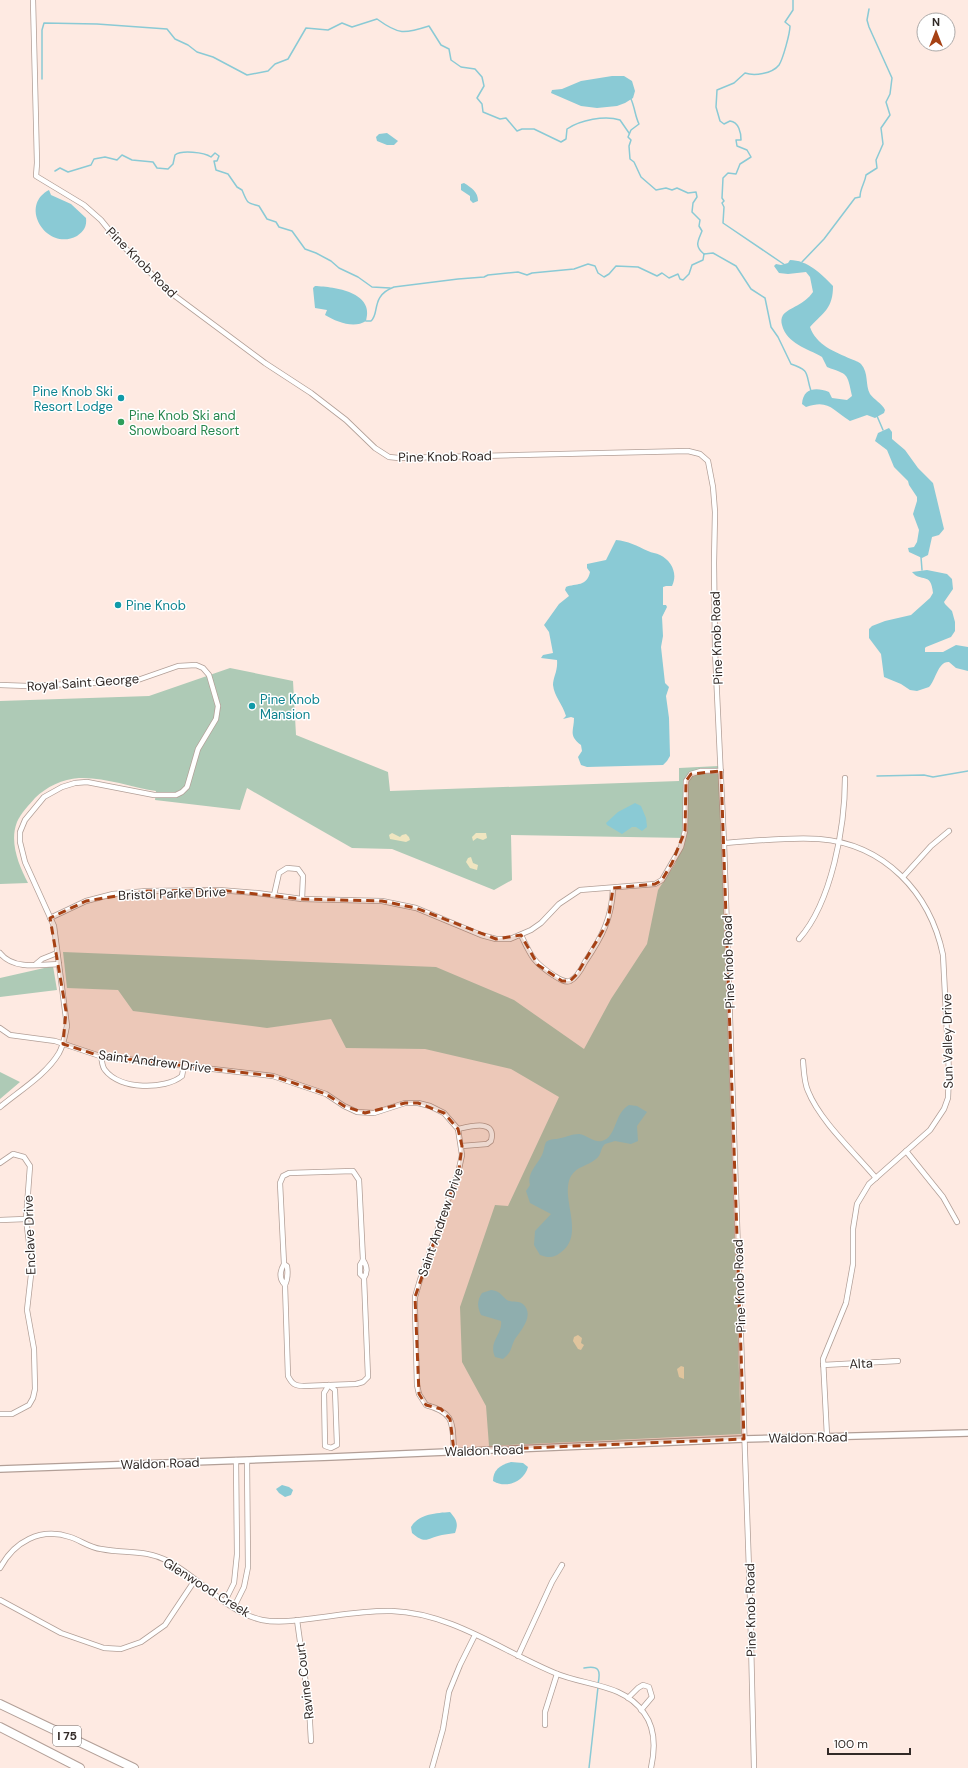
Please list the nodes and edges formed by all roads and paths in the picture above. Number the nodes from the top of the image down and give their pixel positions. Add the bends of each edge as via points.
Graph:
1 (33, 0) edge
2 (0, 685) edge
3 (721, 771) junction
4 (845, 778) dead end
5 (949, 831) dead end
6 (724, 843) junction
7 (839, 843) junction
8 (903, 876) junction
9 (613, 888) junction
10 (274, 895) junction
11 (302, 899) junction
12 (50, 918) junction
13 (521, 935) junction
14 (799, 939) dead end
15 (0, 953) edge
16 (57, 953) junction
17 (36, 964) junction
18 (59, 964) junction
19 (0, 1028) edge
20 (63, 1044) junction
21 (101, 1056) junction
22 (803, 1061) dead end
23 (184, 1064) junction
24 (0, 1107) edge
25 (458, 1129) junction
26 (462, 1146) junction
27 (906, 1151) junction
28 (0, 1163) edge
29 (876, 1178) junction
30 (26, 1219) junction
31 (0, 1220) edge
32 (957, 1222) dead end
33 (898, 1361) dead end
34 (823, 1365) junction
35 (329, 1385) junction
36 (0, 1414) edge
37 (968, 1434) edge
38 (827, 1436) junction
39 (744, 1439) junction
40 (331, 1448) junction
41 (454, 1451) junction
42 (331, 1457) junction
43 (236, 1460) junction
44 (247, 1460) junction
45 (0, 1469) edge
46 (237, 1526) junction
47 (248, 1526) junction
48 (562, 1565) dead end
49 (0, 1568) edge
50 (195, 1580) junction
51 (0, 1600) edge
52 (225, 1601) junction
53 (234, 1607) junction
54 (297, 1620) junction
55 (475, 1635) junction
56 (518, 1656) junction
57 (557, 1674) junction
58 (628, 1698) junction
59 (0, 1704) edge
60 (642, 1710) junction
61 (545, 1726) dead end
62 (0, 1727) edge
63 (311, 1741) dead end
64 (80, 1768) edge
65 (134, 1768) edge
66 (432, 1768) edge
67 (651, 1768) edge
68 (754, 1768) edge

1 - 3 street, Pine Knob Road via 36,176 84,205 172,293 265,363 311,393 346,420 375,448 390,457 399,458 688,451 700,454 708,461 715,512 715,651
2 - 12 street, Royal Saint George via 135,681 178,666 196,665 209,675 218,706 216,719 198,749 186,787 176,796 154,795 86,782 75,783 44,797 25,820 20,832 22,853
3 - 6 street, Pine Knob Road
3 - 9 street, Bristol Parke Drive via 701,771 691,774 686,781 685,831 681,847 662,880 655,884
4 - 7 street via 845,803
5 - 8 street
6 - 7 street, Sun Valley Drive via 793,839 818,839
6 - 39 street, Pine Knob Road
7 - 8 street, Sun Valley Drive via 877,857
7 - 14 street via 820,903
8 - 27 street, Sun Valley Drive via 920,897 940,936 945,971 949,1073 944,1109 930,1130
9 - 13 street, Bristol Parke Drive via 588,888 570,896 541,923
9 - 13 street via 613,906 608,922 599,941 570,981 562,981 538,964 529,953
10 - 11 street, Bristol Parke Drive
10 - 11 street via 279,873 287,868 298,869 303,876
10 - 12 street, Bristol Parke Drive via 219,890 128,892 86,901
11 - 13 street, Bristol Parke Drive via 382,901 416,908 496,939 510,939
12 - 16 street, Royal Saint George via 54,926
15 - 17 street via 11,962 21,965
16 - 17 street
16 - 18 street, Royal Saint George
17 - 18 street
18 - 20 street, Royal Saint George via 67,1026
19 - 20 street, Saint Andrew Drive via 10,1035
20 - 21 street, Saint Andrew Drive
20 - 24 street, Royal Saint George via 55,1059 42,1073
21 - 23 street, Saint Andrew Drive
21 - 23 street via 104,1070 109,1074 143,1086 164,1085 176,1081 182,1076
22 - 29 street via 804,1077 814,1104
23 - 25 street, Saint Andrew Drive via 273,1076 326,1094 344,1106 365,1113 374,1113 405,1102 418,1103 444,1114
25 - 26 street, Saint Andrew Drive
25 - 26 street via 484,1126 492,1131 491,1141 487,1144
26 - 41 street, Saint Andrew Drive via 460,1169 415,1297 419,1394 426,1405 441,1409 450,1419
27 - 29 street, Sun Valley Drive
27 - 32 street via 943,1197
28 - 30 street, Enclave Drive via 13,1154 24,1156 28,1161 30,1166
29 - 34 street, Sun Valley Drive via 860,1197 854,1214 853,1264 846,1303
30 - 31 street
30 - 36 street, Enclave Drive via 32,1266 27,1310 34,1349 33,1398 29,1405 12,1414
33 - 34 street, Alta
34 - 38 street, Sun Valley Drive
35 - 35 street via 356,1384 368,1377 364,1278 366,1266 363,1260 359,1180 353,1171 289,1173 283,1176 280,1183 284,1264 281,1268 281,1281 285,1285 288,1376 296,1386
35 - 40 street via 324,1393 325,1446
35 - 40 street via 334,1390 337,1445
37 - 38 street, Waldon Road
38 - 39 street, Waldon Road
39 - 41 street, Waldon Road
39 - 68 street, Pine Knob Road
40 - 42 street
41 - 42 street, Waldon Road
42 - 44 street, Waldon Road
43 - 44 street, Waldon Road
43 - 45 street, Waldon Road
43 - 46 street
44 - 47 street
46 - 47 street
46 - 52 street via 234,1584
47 - 53 street via 248,1567 244,1587
48 - 56 street
49 - 50 street, Glenwood Creek via 6,1555 32,1536 47,1533 70,1537 99,1549 150,1553 170,1562
50 - 51 street via 165,1625 141,1642 121,1649 104,1648 61,1633
50 - 52 street, Glenwood Creek
52 - 53 street, Glenwood Creek
53 - 54 street, Glenwood Creek via 262,1620
54 - 55 street, Glenwood Creek via 391,1611 419,1614
54 - 63 street, Ravine Court via 309,1706
55 - 56 street, Glenwood Creek
55 - 66 street via 449,1692 443,1729
56 - 57 street, Glenwood Creek
57 - 58 street, Glenwood Creek via 616,1690
57 - 61 street via 545,1712
58 - 60 street, Glenwood Creek
58 - 60 street via 638,1688 649,1687 652,1697
59 - 65 highway, I 75
60 - 67 street, Glenwood Creek via 654,1740
62 - 64 highway, I 75

